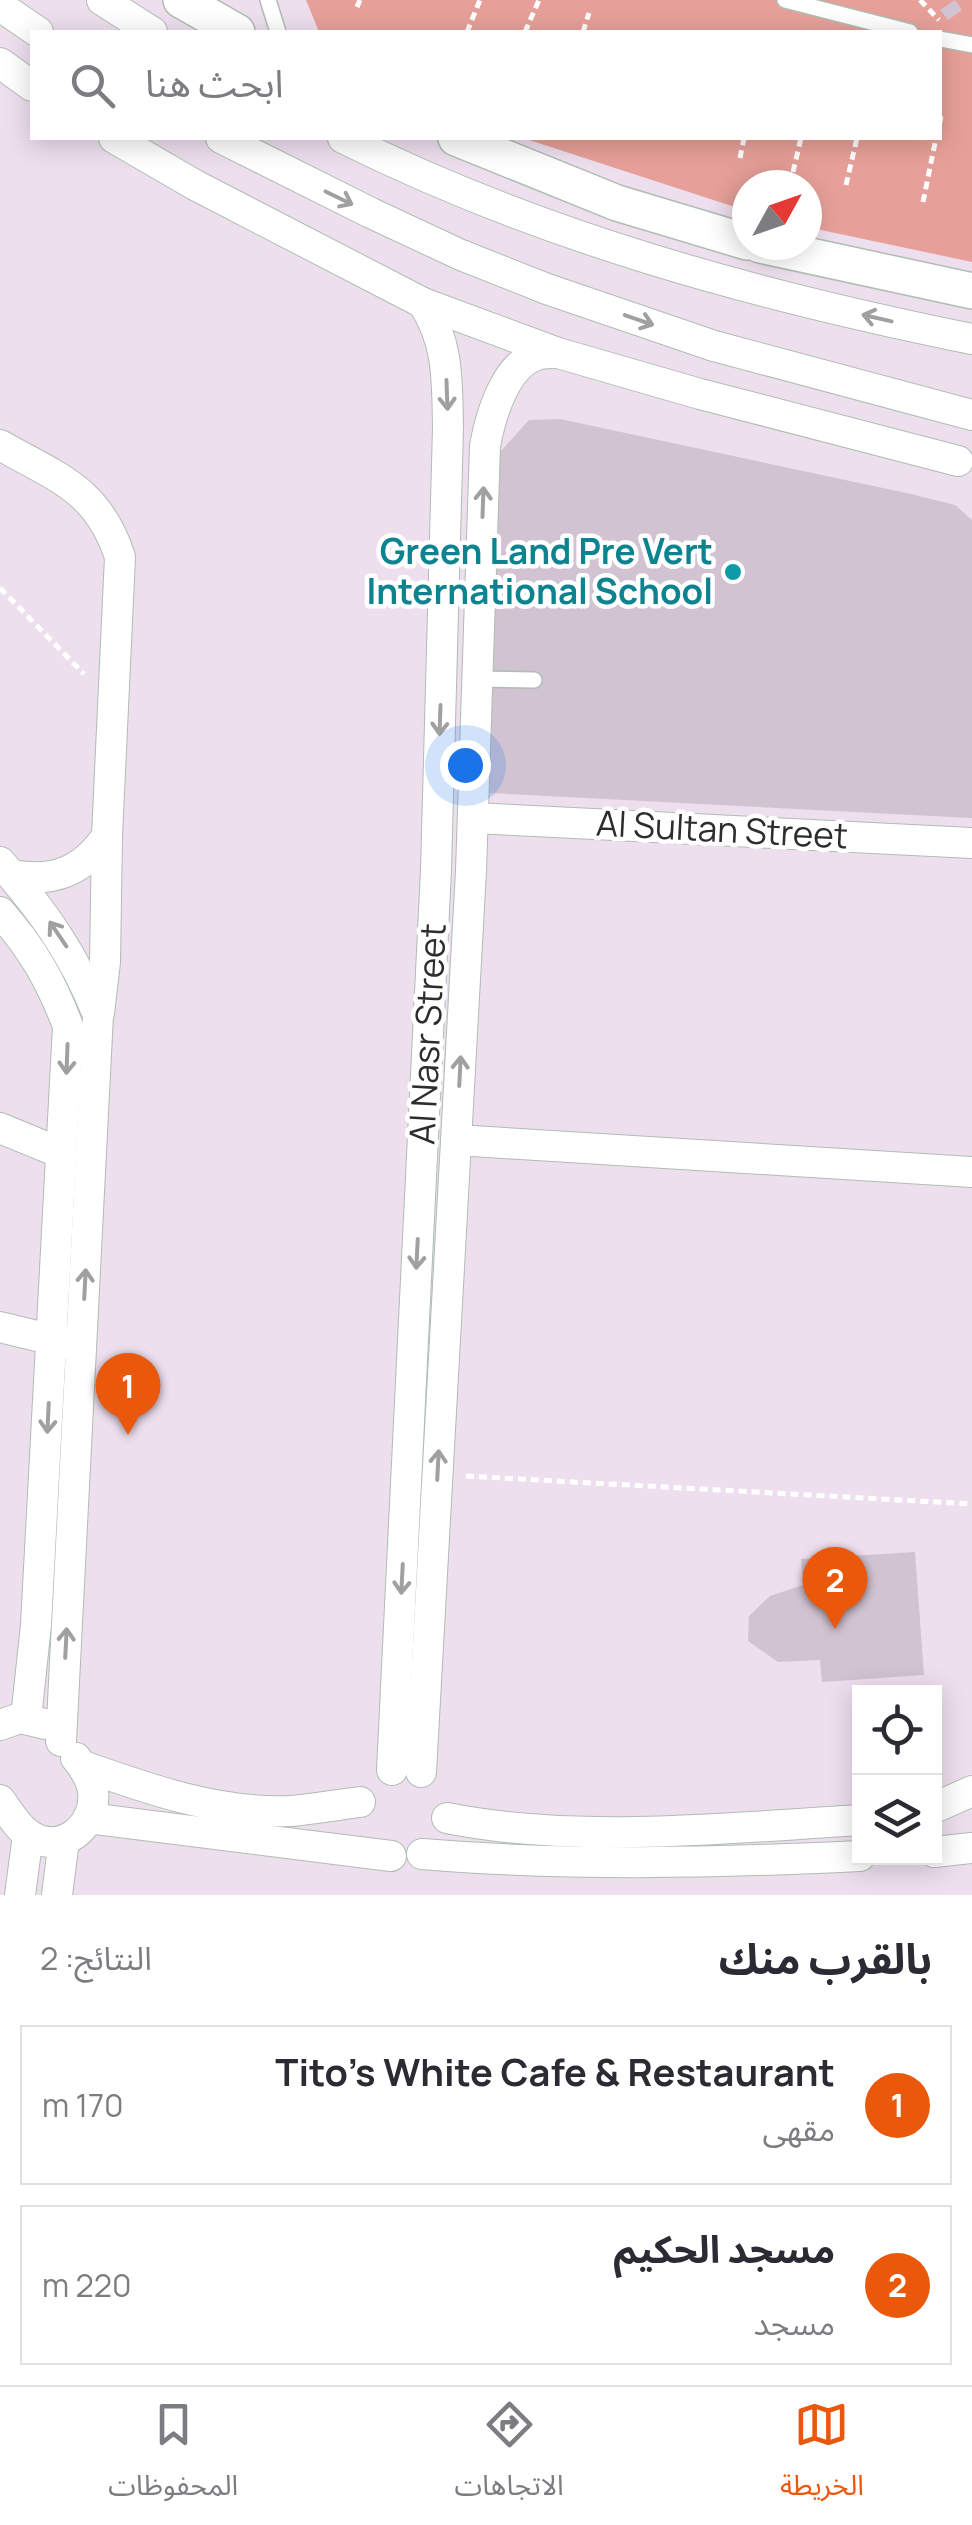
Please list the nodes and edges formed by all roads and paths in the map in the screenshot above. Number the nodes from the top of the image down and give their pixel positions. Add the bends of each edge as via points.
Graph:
1 (102, 0) edge
2 (181, 0) edge
3 (268, 0) edge
4 (480, 0) edge
5 (539, 0) edge
6 (785, 0) edge
7 (0, 6) edge
8 (589, 13) dead end
9 (35, 30) edge
10 (149, 30) edge
11 (234, 30) edge
12 (277, 30) edge
13 (468, 30) edge
14 (526, 30) edge
15 (584, 30) edge
16 (902, 30) edge
17 (942, 39) edge
18 (972, 45) edge
19 (0, 63) edge
20 (30, 85) edge
21 (118, 140) edge
22 (225, 140) edge
23 (347, 140) edge
24 (461, 140) edge
25 (744, 140) edge
26 (800, 140) edge
27 (857, 140) edge
28 (936, 140) edge
29 (740, 158) dead end
30 (280, 170) junction
31 (793, 170) edge
32 (846, 185) dead end
33 (922, 202) dead end
34 (617, 203) junction
35 (257, 217) junction
36 (732, 238) edge
37 (608, 248) junction
38 (822, 258) edge
39 (972, 291) edge
40 (423, 303) junction
41 (971, 340) edge
42 (714, 346) junction
43 (558, 352) junction
44 (972, 390) edge
45 (700, 394) junction
46 (942, 404) junction
47 (972, 415) edge
48 (0, 445) edge
49 (958, 460) dead end
50 (0, 588) edge
51 (478, 679) junction
52 (534, 680) dead end
53 (114, 704) junction
54 (473, 818) junction
55 (107, 836) junction
56 (972, 843) edge
57 (6, 868) edge
58 (436, 870) junction
59 (472, 871) junction
60 (0, 912) edge
61 (62, 1008) junction
62 (98, 1015) junction
63 (0, 1128) edge
64 (456, 1140) junction
65 (63, 1154) junction
66 (972, 1172) edge
67 (421, 1183) junction
68 (453, 1184) junction
69 (0, 1327) edge
70 (67, 1344) junction
71 (409, 1423) junction
72 (440, 1425) junction
73 (437, 1474) junction
74 (972, 1504) edge
75 (13, 1721) edge
76 (61, 1741) junction
77 (82, 1766) junction
78 (407, 1771) junction
79 (972, 1791) edge
80 (0, 1800) edge
81 (360, 1802) junction
82 (942, 1804) edge
83 (88, 1818) junction
84 (448, 1818) junction
85 (852, 1821) edge
86 (28, 1835) junction
87 (64, 1840) junction
88 (972, 1848) edge
89 (942, 1851) edge
90 (406, 1855) junction
91 (852, 1856) edge
92 (20, 1895) edge
93 (57, 1895) edge

1 - 10 street
2 - 11 street
3 - 12 lane
4 - 13 path
5 - 14 path
6 - 16 lane
7 - 9 street
8 - 15 path
17 - 18 lane
19 - 20 street
21 - 35 street
22 - 30 street
23 - 37 street
24 - 34 street
25 - 29 path
26 - 31 path
27 - 32 path
28 - 33 path
30 - 35 street
30 -> 42 street via 461,255
34 - 36 street
34 - 37 street
35 - 40 street
41 -> 37 street via 760,292
38 - 39 street
40 - 43 street
40 -> 58 street, Al Nasr Street via 439,328 448,428
42 - 45 street
42 - 46 street
43 - 45 street
51 -> 43 street, Al Nasr Street via 485,446 492,412 532,356
44 - 46 street
45 - 49 street
46 - 47 street
48 - 53 street via 72,486 110,529 120,557
50 - 53 path
51 - 52 lane
51 - 54 street, Al Nasr Street
53 - 55 street
54 - 56 street, Al Sultan Street
54 - 59 street, Al Nasr Street
55 - 57 street via 77,868 45,878
55 - 62 street
62 -> 57 street via 81,971
58 - 59 street
58 - 67 street, Al Nasr Street
64 -> 59 street, Al Nasr Street
60 - 61 street via 29,945
61 - 62 street
61 -> 65 street via 68,1026
70 -> 62 street
63 - 65 street
64 - 66 street
64 - 68 street, Al Nasr Street
65 - 70 street
67 - 68 street
67 -> 71 street, Al Nasr Street
68 - 72 street, Al Nasr Street
69 - 70 street
70 -> 75 street via 36,1624
76 -> 70 street
71 - 72 street
71 -> 78 street, Al Nasr Street
73 -> 72 street, Al Nasr Street
73 - 74 path
73 - 78 street, Al Nasr Street
75 - 76 street via 42,1722
76 - 77 street
77 - 81 street via 212,1804 288,1811
77 - 83 street via 94,1791
78 - 81 street via 372,1782
78 - 84 street via 442,1790
79 - 82 street
80 - 86 street
81 - 90 street via 368,1841
83 - 87 street
83 - 90 street
84 - 85 street via 538,1831
84 - 90 street via 434,1846
86 - 87 street
86 - 92 street
87 - 93 street
88 - 89 street
90 - 91 street via 574,1862

